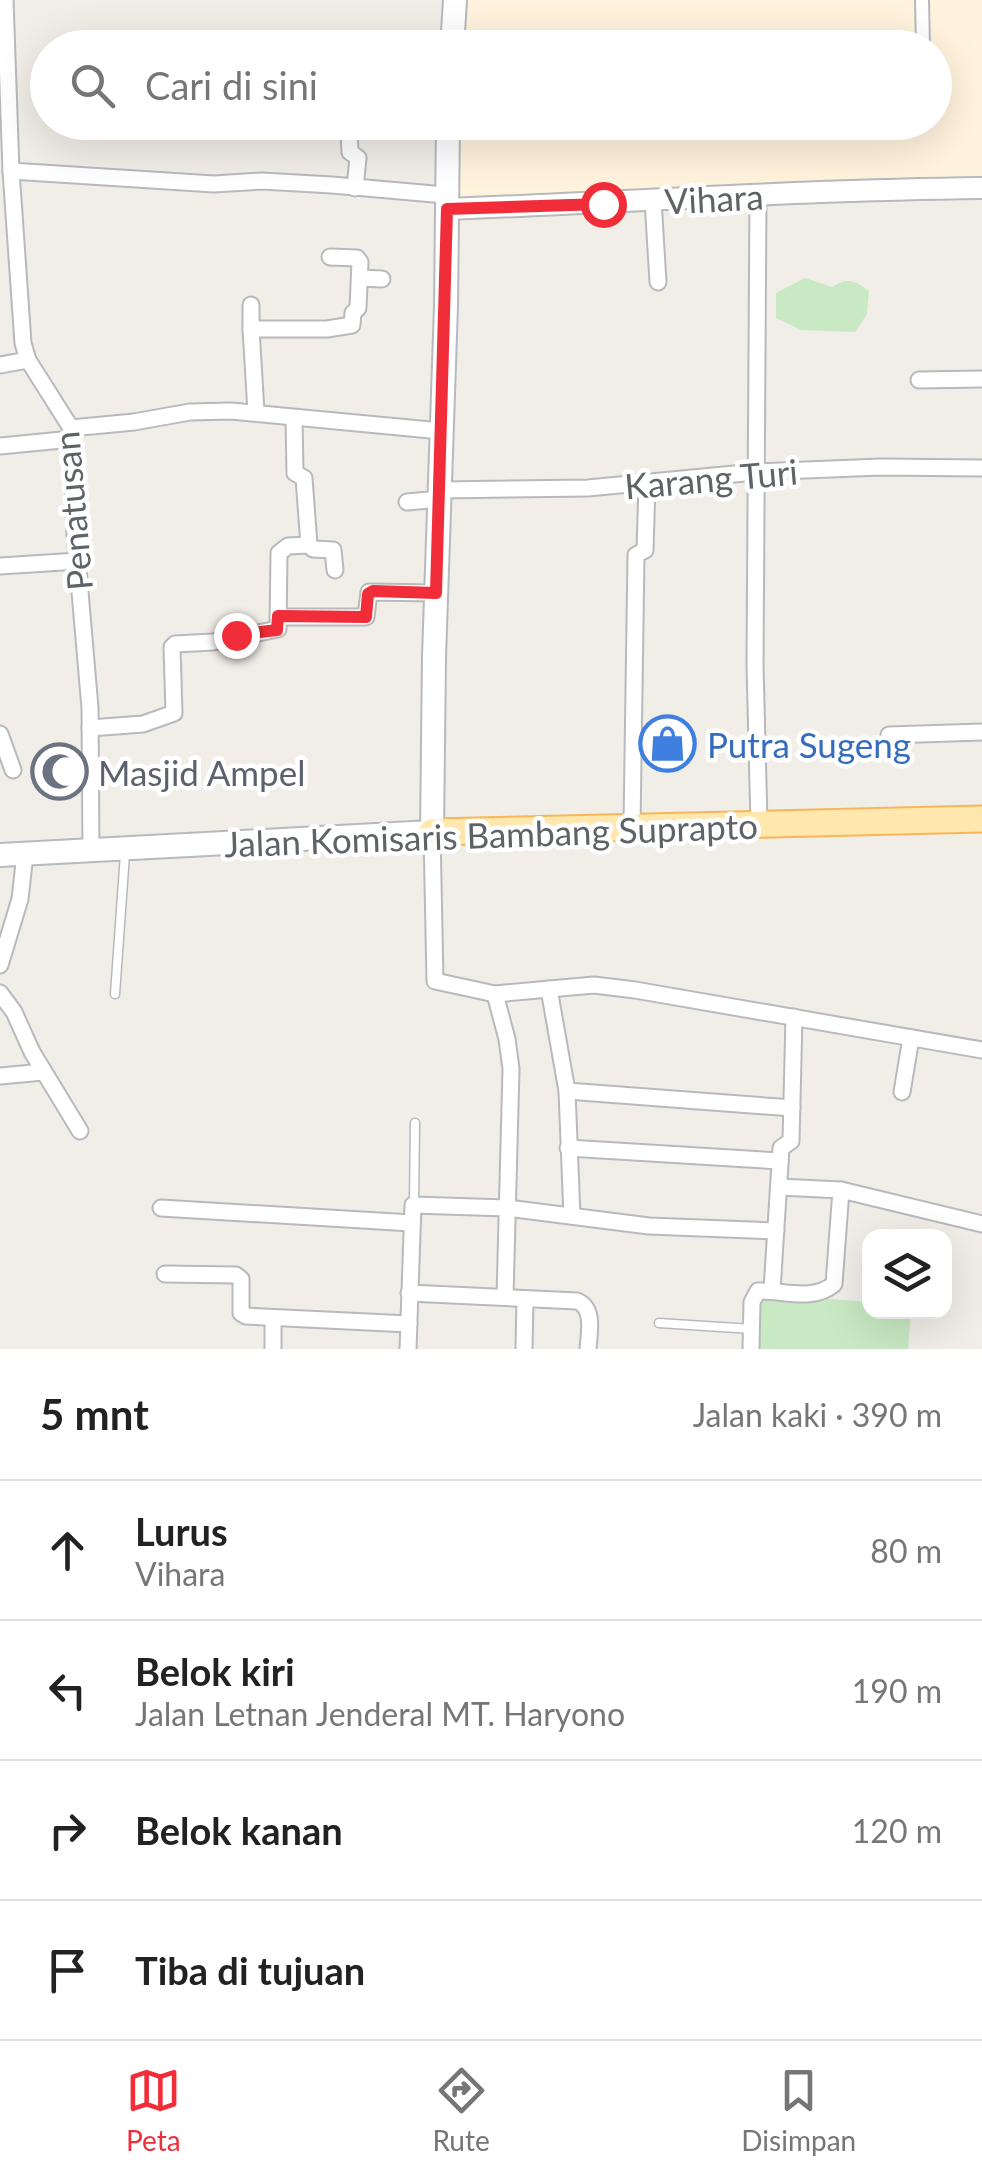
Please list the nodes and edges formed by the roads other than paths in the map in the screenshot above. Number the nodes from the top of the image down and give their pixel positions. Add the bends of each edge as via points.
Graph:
1 (5, 0) edge
2 (455, 0) edge
3 (922, 0) edge
4 (453, 30) edge
5 (922, 30) edge
6 (3, 66) edge
7 (349, 140) edge
8 (448, 140) edge
9 (11, 171) junction
10 (355, 188) junction
11 (982, 188) edge
12 (758, 196) junction
13 (653, 200) junction
14 (446, 202) junction
15 (330, 257) dead end
16 (18, 276) junction
17 (360, 278) junction
18 (382, 279) dead end
19 (0, 281) edge
20 (658, 282) dead end
21 (251, 305) dead end
22 (251, 329) junction
23 (28, 360) junction
24 (0, 365) edge
25 (982, 379) edge
26 (919, 380) dead end
27 (256, 412) junction
28 (294, 418) junction
29 (441, 431) junction
30 (71, 433) junction
31 (0, 446) edge
32 (982, 468) edge
33 (755, 472) junction
34 (648, 484) junction
35 (440, 494) junction
36 (407, 502) dead end
37 (308, 545) junction
38 (78, 561) junction
39 (0, 566) edge
40 (336, 570) dead end
41 (436, 593) junction
42 (278, 616) junction
43 (90, 728) junction
44 (982, 732) edge
45 (0, 734) edge
46 (889, 735) dead end
47 (13, 770) dead end
48 (982, 820) edge
49 (759, 823) junction
50 (632, 826) junction
51 (432, 832) junction
52 (125, 850) junction
53 (91, 852) junction
54 (24, 854) junction
55 (0, 855) edge
56 (0, 965) edge
57 (549, 989) junction
58 (0, 993) edge
59 (115, 994) dead end
60 (495, 994) junction
61 (794, 1017) junction
62 (911, 1038) junction
63 (982, 1050) edge
64 (43, 1072) junction
65 (0, 1076) edge
66 (567, 1091) junction
67 (902, 1092) dead end
68 (792, 1108) junction
69 (415, 1123) dead end
70 (80, 1131) dead end
71 (568, 1148) junction
72 (780, 1161) junction
73 (779, 1187) junction
74 (841, 1190) junction
75 (414, 1205) junction
76 (161, 1208) dead end
77 (507, 1208) junction
78 (572, 1216) junction
79 (412, 1224) junction
80 (982, 1224) edge
81 (776, 1231) junction
82 (165, 1274) dead end
83 (772, 1290) junction
84 (409, 1293) junction
85 (505, 1297) junction
86 (524, 1299) junction
87 (274, 1318) junction
88 (659, 1323) dead end
89 (408, 1324) junction
90 (752, 1329) junction
91 (273, 1349) edge
92 (408, 1349) edge
93 (524, 1349) edge
94 (588, 1349) edge
95 (751, 1349) edge

1 - 6 street, Penatusan
2 - 4 main road
3 - 5 street
6 - 9 street, Penatusan
7 - 10 street via 358,158
8 - 14 main road
9 - 10 street
9 - 16 street, Penatusan
10 - 14 street
11 - 12 street, Vihara
12 - 13 street, Vihara
12 - 33 street
13 - 14 street, Vihara
13 - 20 street
14 - 29 main road
15 - 17 street via 360,259
16 - 19 street
16 - 23 street, Penatusan
17 - 18 street
17 - 22 street via 350,328
21 - 22 street
22 - 27 street
23 - 24 street
23 - 30 street, Penatusan
25 - 26 street
27 - 28 street
27 - 30 street via 190,412
28 - 29 street
28 - 37 street via 295,473 304,478
29 - 35 main road
30 - 31 street
30 - 38 street, Penatusan
32 - 33 street, Karang Turi
33 - 34 street, Karang Turi
33 - 49 street
34 - 35 street, Karang Turi
34 - 50 street via 645,550 636,555
35 - 36 street, Karang Turi
35 - 41 main road
37 - 40 street via 333,550
37 - 42 street via 279,553
38 - 39 street
38 - 43 street, Penatusan
41 - 42 street via 369,592 366,617
41 - 51 main road
42 - 43 street via 275,630 175,644 173,714
43 - 53 street, Penatusan
44 - 46 street
45 - 47 street
48 - 49 main road, Jalan Komisaris Bambang Suprapto
49 - 50 main road, Jalan Komisaris Bambang Suprapto
50 - 51 main road, Jalan Komisaris Bambang Suprapto
51 - 52 main road, Jalan Komisaris Bambang Suprapto
51 - 60 street via 433,980
52 - 53 main road, Jalan Komisaris Bambang Suprapto
52 - 59 lane
53 - 54 main road, Jalan Komisaris Bambang Suprapto
54 - 55 main road, Jalan Komisaris Bambang Suprapto
54 - 56 street via 20,900
57 - 60 street
57 - 61 street via 608,987
57 - 66 street
58 - 64 street
60 - 77 street via 511,1069
61 - 62 street
61 - 68 street
62 - 63 street
62 - 67 street
64 - 65 street
64 - 70 street
66 - 68 street
66 - 71 street
68 - 72 street via 791,1141 780,1148
69 - 75 lane
71 - 72 street
71 - 78 street
72 - 73 street
73 - 74 street
73 - 81 street
74 - 80 street
74 - 83 street via 834,1284 816,1293
75 - 77 street
75 - 79 street
76 - 79 street
77 - 78 street
77 - 85 street
78 - 81 street
79 - 84 street
81 - 83 street
82 - 87 street via 236,1275 241,1312
83 - 90 street via 753,1298
84 - 85 street
84 - 89 street
85 - 86 street
86 - 93 street
86 - 94 street via 584,1304
87 - 89 street
87 - 91 street
88 - 90 lane
89 - 92 street
90 - 95 street

